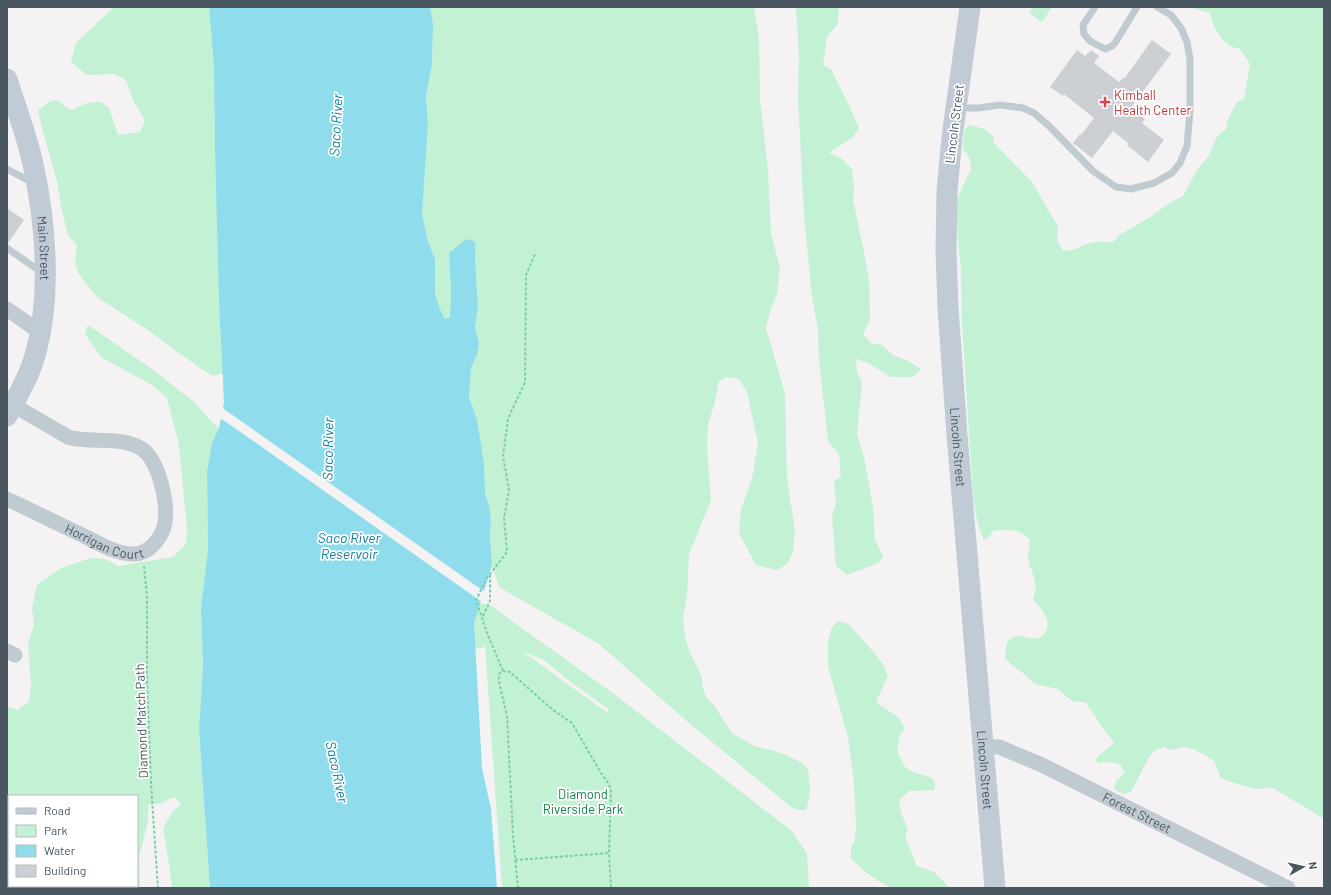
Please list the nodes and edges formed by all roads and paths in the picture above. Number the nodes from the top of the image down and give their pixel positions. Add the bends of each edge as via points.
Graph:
1 (970, 7) edge
2 (1095, 7) edge
3 (1137, 7) edge
4 (1158, 7) edge
5 (7, 78) edge
6 (956, 108) junction
7 (7, 169) edge
8 (37, 185) junction
9 (7, 248) edge
10 (535, 254) dead end
11 (45, 275) junction
12 (7, 309) edge
13 (40, 332) junction
14 (10, 410) edge
15 (7, 499) edge
16 (143, 553) junction
17 (490, 574) junction
18 (482, 618) junction
19 (503, 671) junction
20 (982, 746) junction
21 (609, 853) junction
22 (515, 860) junction
23 (158, 888) edge
24 (518, 888) edge
25 (611, 888) edge
26 (995, 888) edge
27 (1288, 888) edge

1 - 6 street, Lincoln Street
2 - 3 lane via 1083,25 1084,34 1090,41 1105,49 1115,43
4 - 6 lane via 1171,15 1187,42 1190,59 1190,111 1187,146 1180,163 1172,173 1154,183 1131,189 1116,187 1093,171 1034,113 1023,108 1000,105
5 - 8 street, Main Street via 14,111 32,162
6 - 20 street, Lincoln Street via 947,191 947,280
7 - 8 lane
8 - 11 street, Main Street via 42,211
9 - 11 lane
10 - 17 path via 526,275 525,382 508,419 503,456 508,490 504,518 507,552
11 - 13 street, Main Street
12 - 13 street
13 - 14 street, Main Street via 32,364
14 - 16 street, Horrigan Court via 68,437 130,444 147,453 159,477 165,520 156,542
15 - 16 street, Horrigan Court via 110,549 128,554
16 - 23 path, Diamond Match Path via 147,597 147,682
17 - 18 path via 490,601
17 - 18 path via 476,600
18 - 19 path
19 - 21 path via 510,672 553,710 572,723 610,784
19 - 22 path via 499,674 499,682 506,716
20 - 26 street, Lincoln Street
20 - 27 street, Forest Street via 1000,747 1042,765
21 - 22 path
21 - 25 path
22 - 24 path

